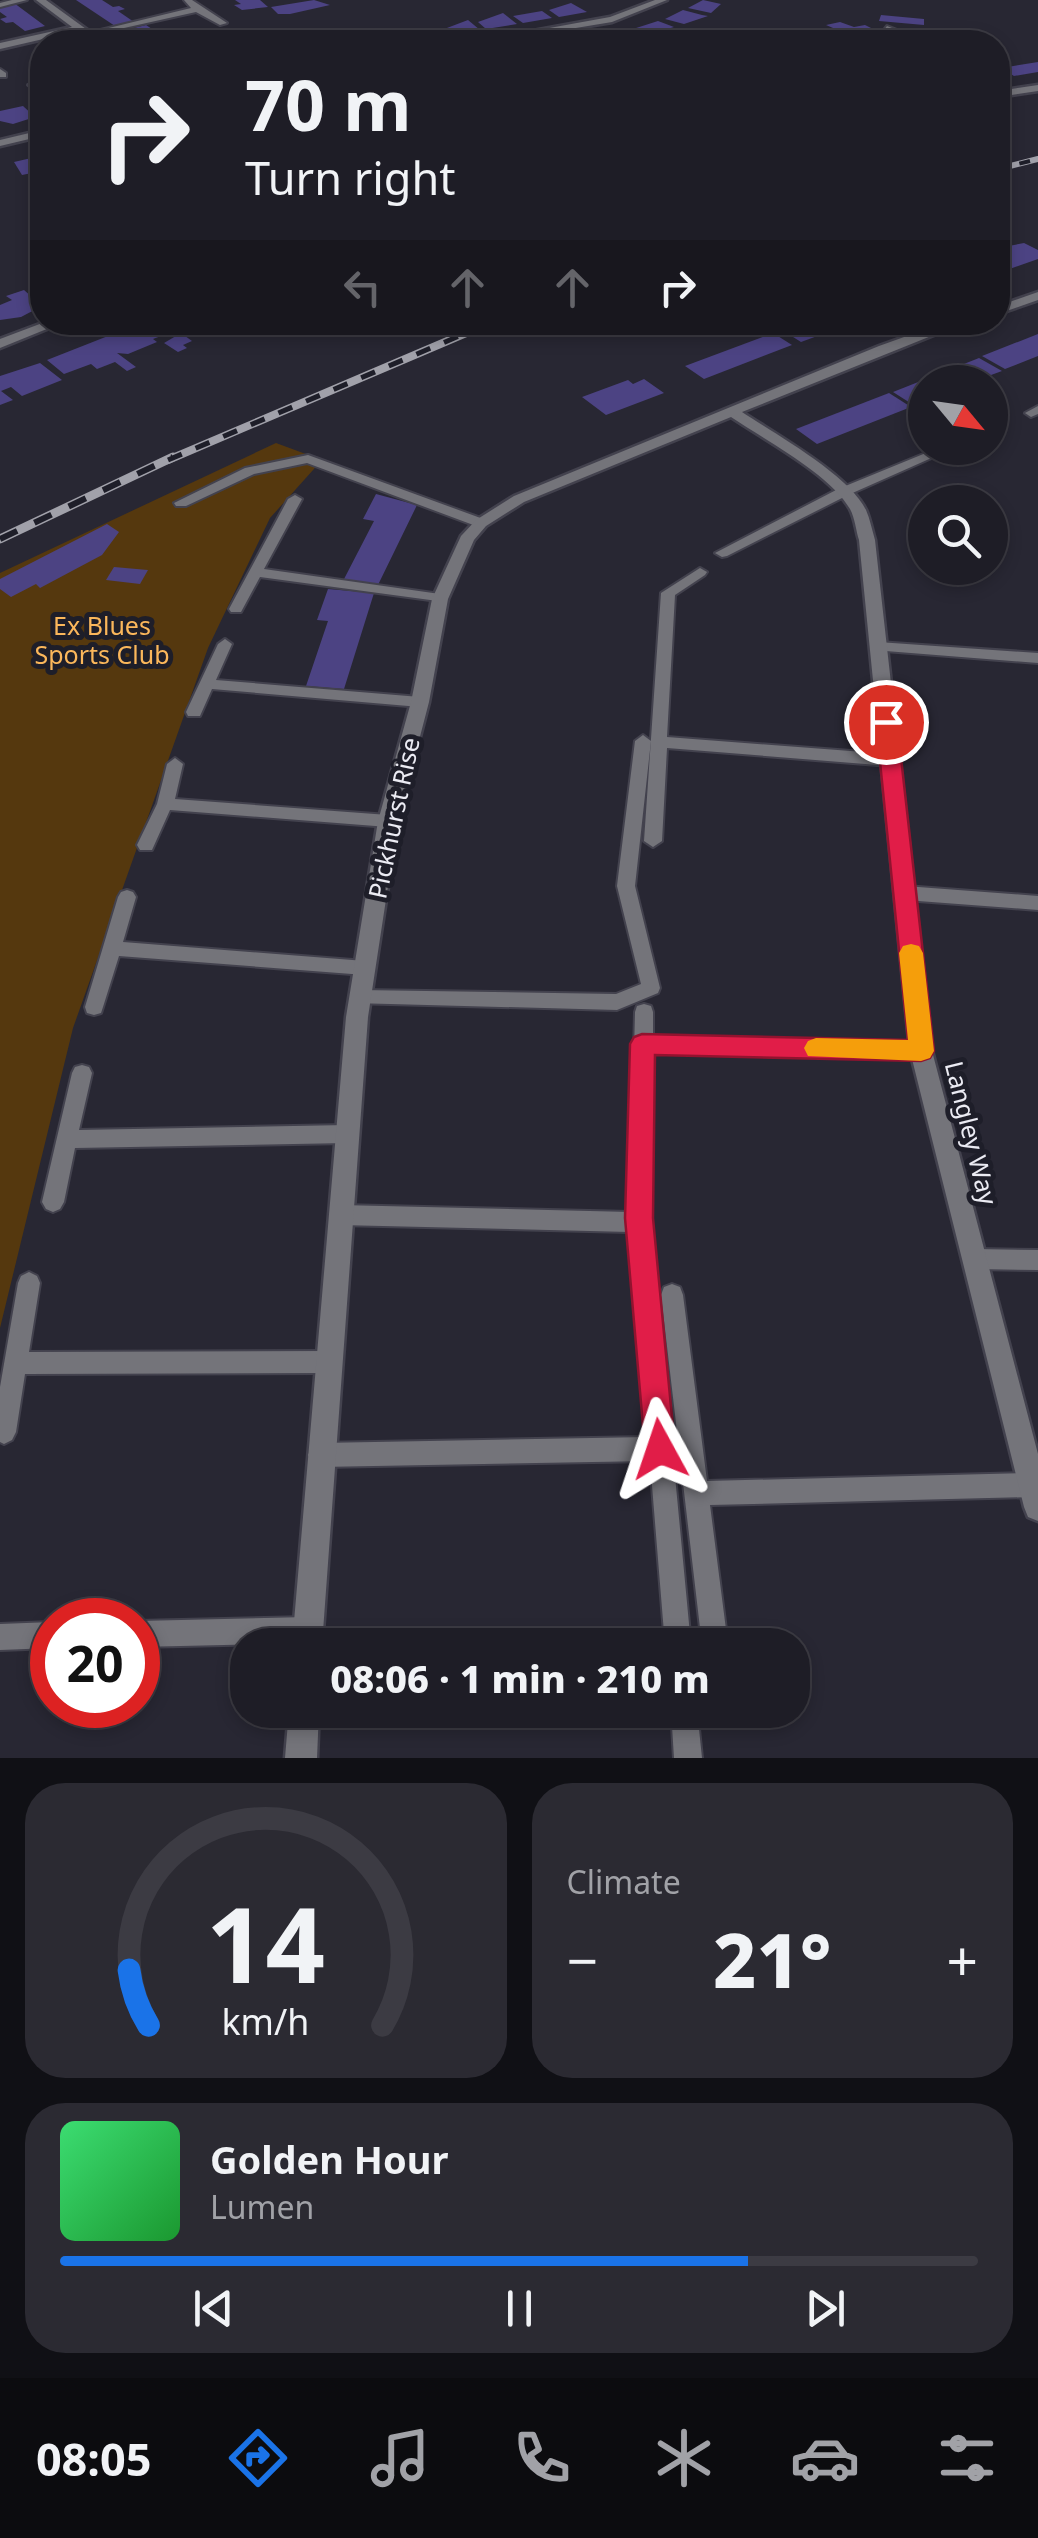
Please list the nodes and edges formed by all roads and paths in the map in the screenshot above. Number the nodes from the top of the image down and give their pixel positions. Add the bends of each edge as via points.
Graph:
1 (23, 0) edge
2 (40, 0) edge
3 (188, 0) edge
4 (663, 0) edge
5 (0, 5) edge
6 (197, 8) junction
7 (223, 23) dead end
8 (887, 28) dead end
9 (83, 30) edge
10 (89, 30) edge
11 (547, 30) edge
12 (892, 30) edge
13 (30, 41) edge
14 (0, 46) edge
15 (1038, 88) edge
16 (1010, 92) edge
17 (30, 136) edge
18 (0, 143) edge
19 (1038, 296) edge
20 (1010, 306) edge
21 (30, 333) edge
22 (905, 335) edge
23 (0, 344) edge
24 (731, 412) junction
25 (908, 465) edge
26 (844, 492) junction
27 (295, 499) dead end
28 (181, 503) dead end
29 (481, 523) junction
30 (722, 553) dead end
31 (256, 572) junction
32 (700, 572) dead end
33 (440, 599) junction
34 (236, 609) dead end
35 (225, 644) dead end
36 (878, 647) junction
37 (1038, 658) edge
38 (208, 684) junction
39 (420, 702) junction
40 (194, 712) dead end
41 (651, 742) junction
42 (890, 760) junction
43 (174, 764) dead end
44 (164, 804) junction
45 (388, 821) junction
46 (653, 841) dead end
47 (146, 845) dead end
48 (905, 894) junction
49 (127, 897) dead end
50 (1038, 903) edge
51 (112, 948) junction
52 (365, 968) junction
53 (360, 998) junction
54 (94, 1007) dead end
55 (644, 1012) dead end
56 (642, 1044) junction
57 (921, 1051) junction
58 (82, 1073) dead end
59 (347, 1134) junction
60 (68, 1139) junction
61 (53, 1202) dead end
62 (340, 1216) junction
63 (640, 1222) junction
64 (974, 1259) junction
65 (1038, 1260) edge
66 (29, 1283) dead end
67 (672, 1294) dead end
68 (328, 1362) junction
69 (15, 1363) junction
70 (4, 1432) dead end
71 (660, 1449) junction
72 (320, 1455) junction
73 (697, 1493) junction
74 (1035, 1496) edge
75 (309, 1628) edge
76 (676, 1628) edge
77 (713, 1628) edge
78 (160, 1634) edge
79 (30, 1636) edge
80 (230, 1636) edge
81 (0, 1637) edge
82 (303, 1728) edge
83 (686, 1728) edge
84 (301, 1758) edge
85 (688, 1758) edge

1 - 5 lane
2 - 9 street
3 - 6 lane
4 - 11 street via 612,19
6 - 7 lane
6 - 10 lane
8 - 12 lane
13 - 14 street
15 - 16 street
17 - 18 street
19 - 20 street
21 - 23 street
22 - 24 street, Pickhurst Rise
24 - 26 street, Langley Way
24 - 29 street, Pickhurst Rise via 519,499
25 - 26 lane
26 - 30 lane
26 - 36 street, Langley Way via 867,540
27 - 31 lane
28 - 29 lane via 250,471 308,460
29 - 33 street, Pickhurst Rise via 467,538
31 - 33 lane
31 - 34 lane
32 - 41 lane via 668,593
33 - 39 street, Pickhurst Rise
35 - 38 lane
36 - 37 lane
36 - 42 street, Langley Way
38 - 39 lane
38 - 40 lane
39 - 45 street, Pickhurst Rise
41 - 42 lane
41 - 46 lane
41 - 53 lane via 626,886 651,988 616,1002
42 - 48 street, Langley Way
43 - 44 lane
44 - 45 lane
44 - 47 lane
45 - 52 street, Pickhurst Rise
48 - 50 lane
48 - 57 street, Langley Way
49 - 51 lane
51 - 52 lane
51 - 54 lane
52 - 53 street, Pickhurst Rise
53 - 59 street, Pickhurst Rise
55 - 56 lane
56 - 57 lane
56 - 63 lane
57 - 64 street, Langley Way
58 - 60 lane
59 - 60 lane
59 - 62 street, Pickhurst Rise
60 - 61 lane
62 - 63 lane
62 - 68 street, Pickhurst Rise
63 - 71 lane
64 - 65 lane
64 - 74 street, Langley Way
66 - 69 lane
67 - 73 lane
68 - 69 lane
68 - 72 street, Pickhurst Rise
69 - 70 lane
71 - 72 lane
71 - 76 lane
72 - 75 street, Pickhurst Rise
73 - 74 lane
73 - 77 lane
78 - 80 lane
79 - 81 lane
82 - 84 street
83 - 85 lane

